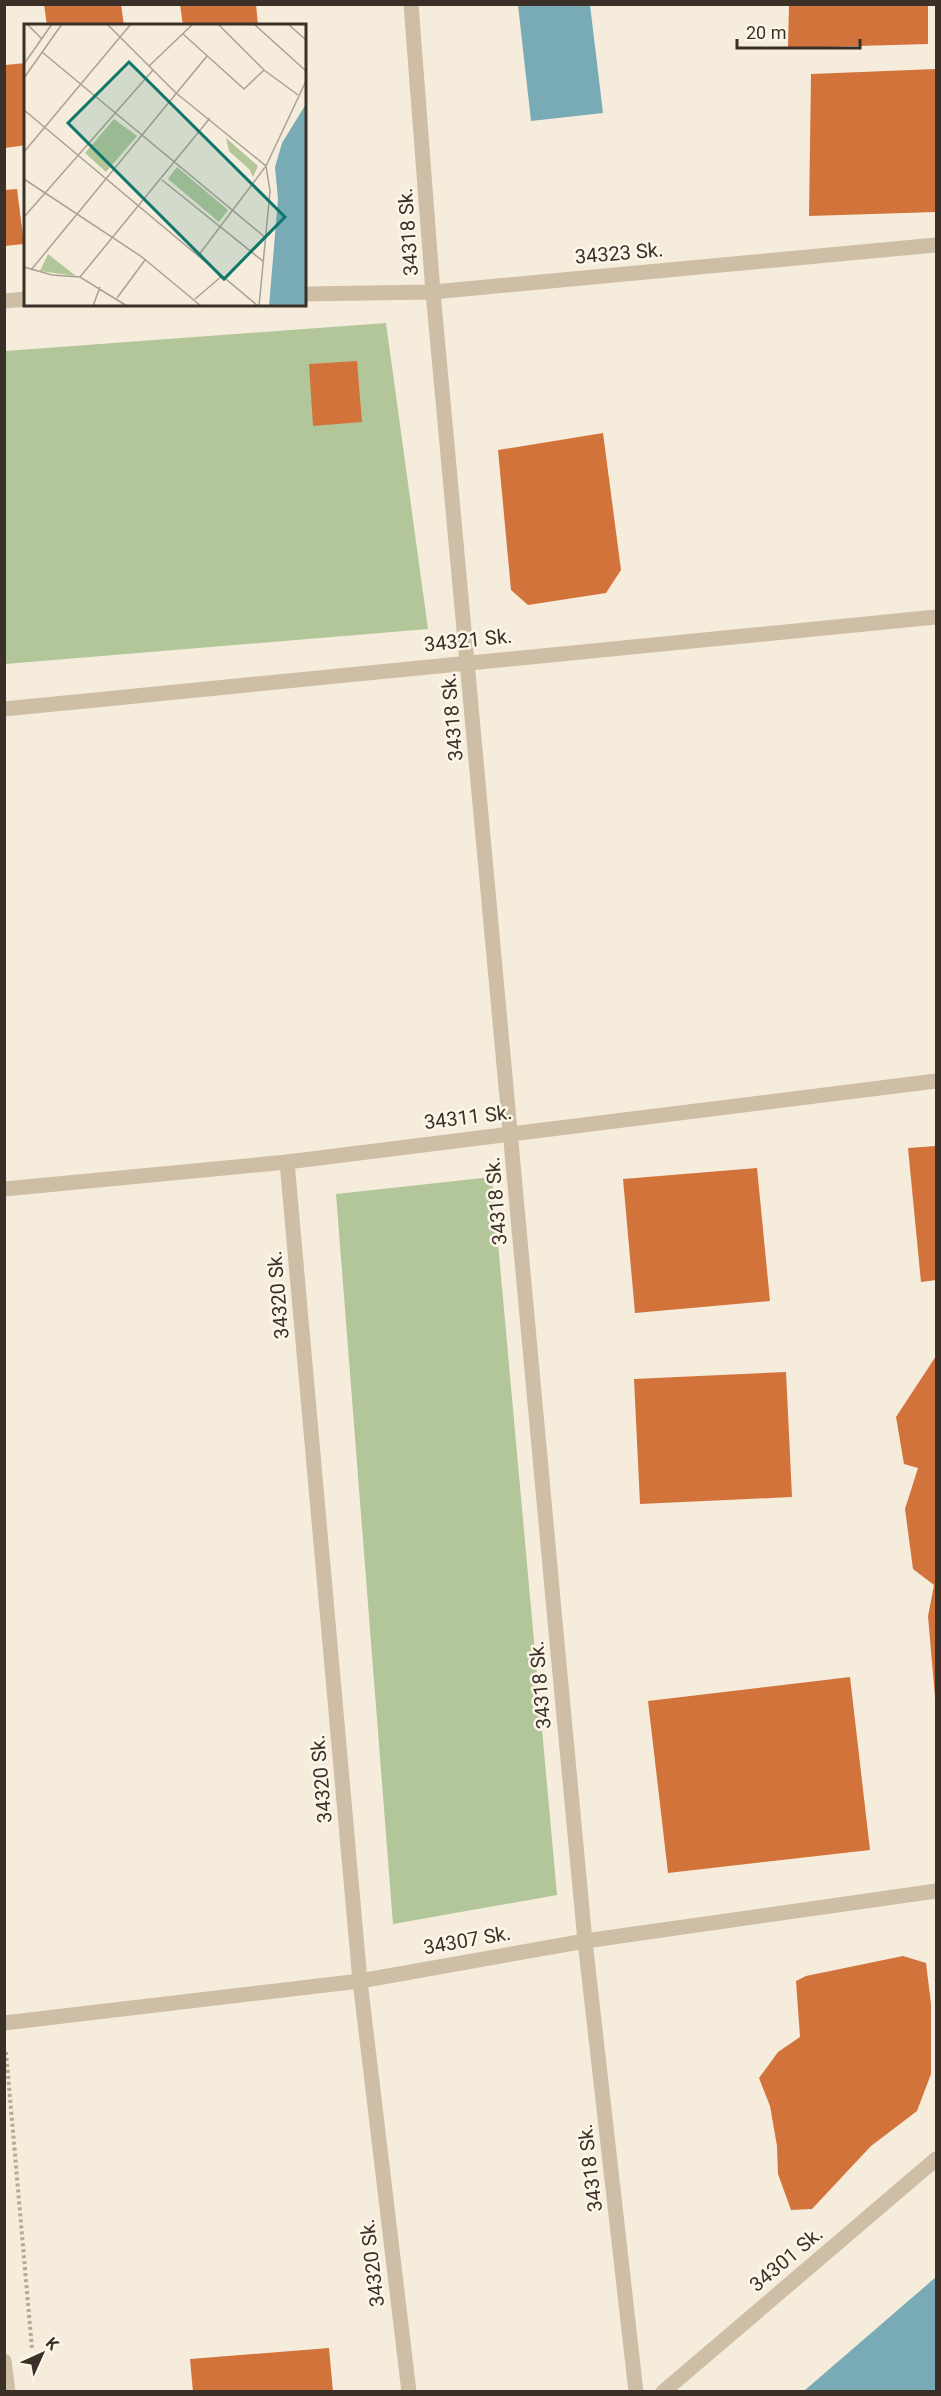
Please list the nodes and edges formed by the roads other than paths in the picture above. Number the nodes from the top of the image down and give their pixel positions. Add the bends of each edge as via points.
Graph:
1 (411, 4) edge
2 (936, 245) edge
3 (433, 292) junction
4 (306, 294) edge
5 (24, 299) edge
6 (4, 301) edge
7 (936, 616) edge
8 (468, 662) junction
9 (4, 709) edge
10 (936, 1080) edge
11 (511, 1132) junction
12 (287, 1162) junction
13 (4, 1189) edge
14 (936, 1891) edge
15 (585, 1941) junction
16 (360, 1981) junction
17 (4, 2023) edge
18 (936, 2159) edge
19 (4, 2361) edge
20 (5, 2366) edge
21 (8, 2391) edge
22 (408, 2391) edge
23 (636, 2391) edge
24 (663, 2391) edge

1 - 3 street, 34318 Sk.
2 - 3 street, 34323 Sk.
3 - 4 street, 34323 Sk.
3 - 8 street, 34318 Sk.
5 - 6 street
7 - 8 street, 34321 Sk.
8 - 9 street, 34321 Sk.
8 - 11 street, 34318 Sk.
10 - 11 street, 34311 Sk.
11 - 12 street, 34311 Sk.
11 - 15 street, 34318 Sk.
12 - 13 street, 34311 Sk.
12 - 16 street, 34320 Sk.
14 - 15 street, 34307 Sk.
15 - 16 street, 34307 Sk.
15 - 23 street, 34318 Sk.
16 - 17 street, 34307 Sk.
16 - 22 street, 34320 Sk.
18 - 24 street, 34301 Sk.
19 - 20 street
20 - 21 street

